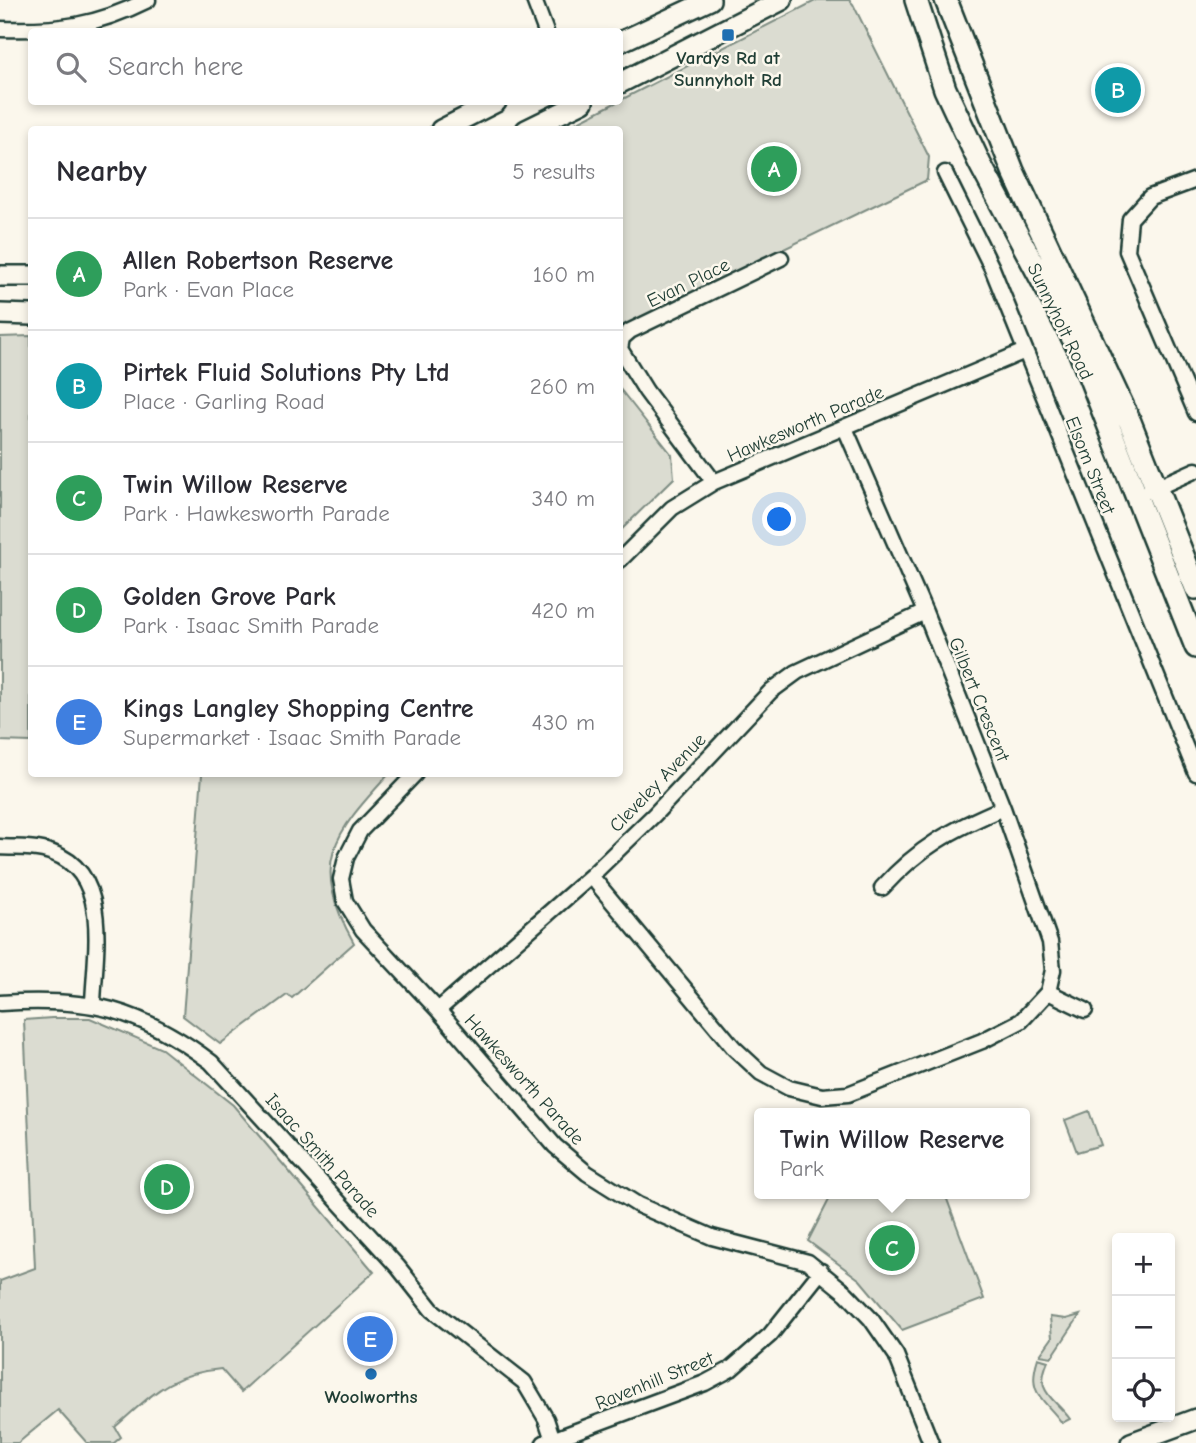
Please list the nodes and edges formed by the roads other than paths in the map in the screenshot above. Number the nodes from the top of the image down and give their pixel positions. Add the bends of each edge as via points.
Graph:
1 (148, 0) edge
2 (534, 0) edge
3 (710, 0) edge
4 (782, 0) edge
5 (916, 0) edge
6 (946, 0) edge
7 (60, 28) edge
8 (544, 28) edge
9 (0, 29) edge
10 (28, 30) edge
11 (623, 41) edge
12 (623, 81) edge
13 (490, 105) edge
14 (572, 105) edge
15 (449, 126) edge
16 (533, 126) edge
17 (945, 173) dead end
18 (1196, 180) edge
19 (781, 257) dead end
20 (0, 276) edge
21 (28, 276) edge
22 (0, 314) edge
23 (28, 315) edge
24 (623, 337) edge
25 (1025, 351) junction
26 (623, 354) edge
27 (1196, 413) edge
28 (845, 428) junction
29 (1196, 470) edge
30 (714, 482) junction
31 (1157, 487) junction
32 (1137, 497) junction
33 (623, 557) edge
34 (1196, 588) edge
35 (925, 612) junction
36 (1196, 647) edge
37 (1196, 774) edge
38 (412, 777) edge
39 (1003, 808) junction
40 (0, 848) edge
41 (591, 876) junction
42 (882, 888) dead end
43 (1048, 992) junction
44 (0, 1003) edge
45 (93, 1003) junction
46 (438, 1010) junction
47 (1086, 1010) dead end
48 (821, 1271) junction
49 (1196, 1419) edge
50 (548, 1441) edge
51 (931, 1443) edge
52 (1131, 1443) edge

1 - 7 street via 113,18
2 - 8 street
3 - 11 main road
4 - 12 main road
5 - 32 main road, Sunnyholt Road via 945,89 1078,348
6 - 31 main road, Sunnyholt Road via 1013,171
9 - 10 street
13 - 15 main road
14 - 16 main road
17 - 25 street, Elsom Street via 981,242
18 - 27 street via 1150,197 1130,219 1128,251
19 - 24 street, Evan Place
20 - 21 main road
22 - 23 main road
25 - 28 street, Hawkesworth Parade
25 - 37 street, Elsom Street
26 - 30 street
28 - 30 street, Hawkesworth Parade
28 - 35 street, Gilbert Crescent
29 - 31 street
30 - 33 street, Hawkesworth Parade via 672,508
31 - 32 street
31 - 34 main road, Sunnyholt Road
32 - 36 main road, Sunnyholt Road
35 - 39 street, Gilbert Crescent
35 - 41 street, Cleveley Avenue via 797,672 771,691
38 - 46 street, Hawkesworth Parade via 360,831 341,879 345,901 363,930
39 - 42 street via 948,831 906,862
39 - 43 street, Gilbert Crescent via 1050,942 1053,970
40 - 45 street via 51,852 83,876 96,909
41 - 43 street via 734,1048 761,1073 789,1088 822,1096 848,1094 982,1041 1021,1021
41 - 46 street, Cleveley Avenue
43 - 47 street
44 - 45 street, Isaac Smith Parade
45 - 50 street, Isaac Smith Parade via 177,1037 211,1062 432,1310 524,1382 546,1419
46 - 48 street, Hawkesworth Parade via 555,1146 587,1173 639,1205 712,1237 808,1262
48 - 50 street, Ravenhill Street via 770,1335 731,1369 705,1383
48 - 51 street, Hawkesworth Parade via 860,1307 888,1342
49 - 52 main road

